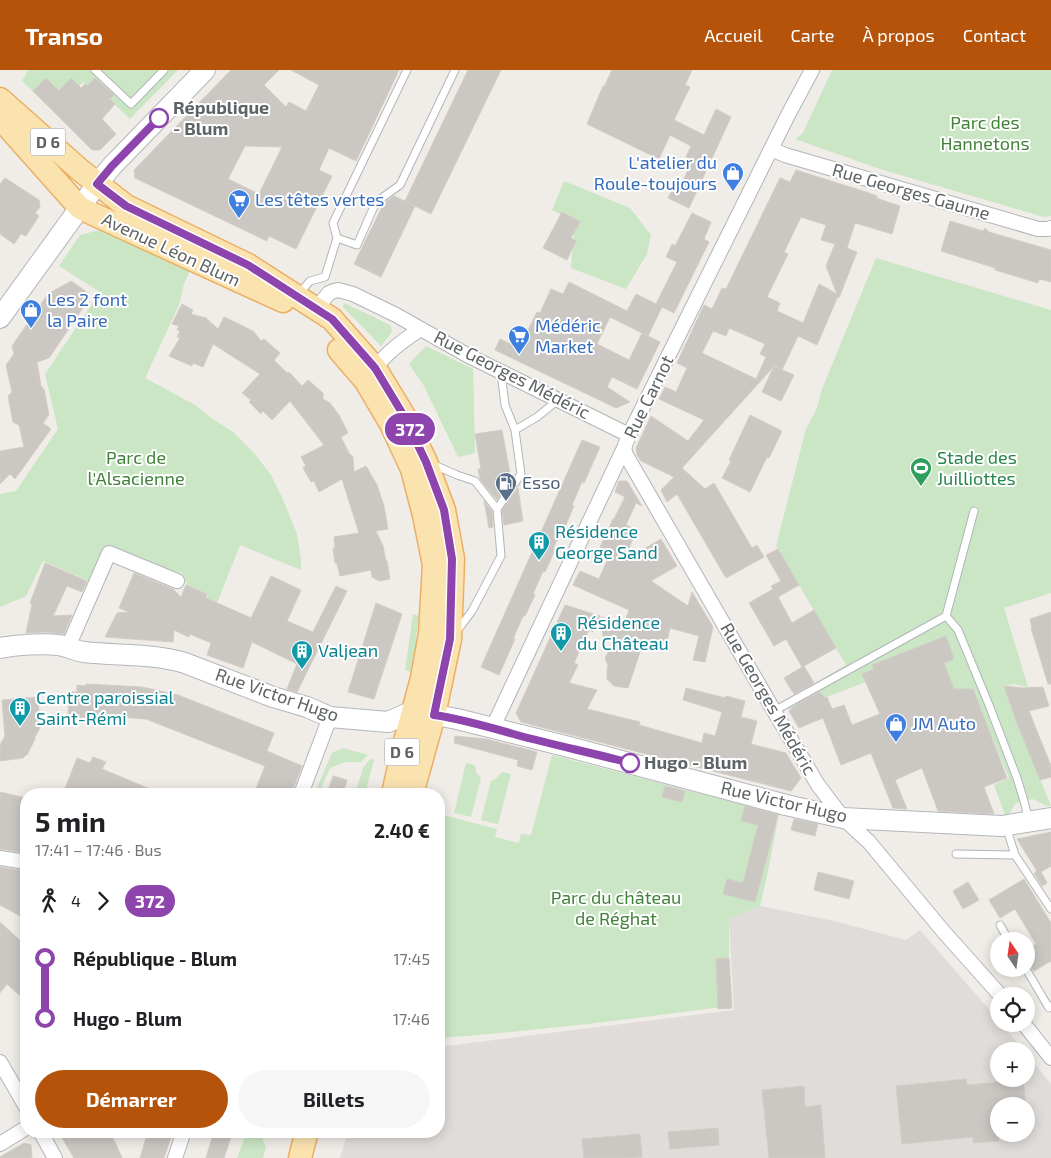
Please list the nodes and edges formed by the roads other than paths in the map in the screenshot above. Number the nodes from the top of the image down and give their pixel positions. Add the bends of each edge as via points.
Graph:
1 (95, 70) edge
2 (164, 70) edge
3 (205, 70) edge
4 (408, 70) edge
5 (455, 70) edge
6 (812, 70) edge
7 (0, 99) edge
8 (0, 118) edge
9 (771, 149) junction
10 (97, 184) junction
11 (80, 208) junction
12 (1051, 228) edge
13 (337, 238) junction
14 (288, 291) junction
15 (323, 301) junction
16 (0, 318) edge
17 (421, 329) junction
18 (501, 372) junction
19 (370, 374) junction
20 (559, 399) junction
21 (515, 430) junction
22 (627, 441) junction
23 (426, 462) junction
24 (496, 509) junction
25 (974, 511) dead end
26 (177, 582) dead end
27 (946, 616) junction
28 (450, 639) junction
29 (68, 647) junction
30 (0, 648) edge
31 (774, 712) junction
32 (424, 713) junction
33 (330, 717) junction
34 (493, 727) junction
35 (303, 788) edge
36 (394, 788) edge
37 (413, 788) edge
38 (843, 818) junction
39 (1051, 818) edge
40 (1029, 822) junction
41 (1008, 825) junction
42 (956, 854) dead end
43 (1015, 855) junction
44 (0, 858) edge
45 (20, 861) edge
46 (1051, 909) edge
47 (1000, 925) dead end
48 (1004, 932) edge
49 (1031, 978) edge
50 (993, 987) edge
51 (1050, 1009) edge
52 (1030, 1032) edge
53 (1051, 1058) edge
54 (0, 1062) edge
55 (20, 1097) edge
56 (20, 1132) edge
57 (44, 1138) edge
58 (182, 1138) edge
59 (305, 1138) edge
60 (0, 1144) edge
61 (55, 1158) edge
62 (175, 1158) edge
63 (300, 1158) edge

1 - 2 lane via 131,104
3 - 10 street
4 - 13 lane via 333,223
5 - 13 lane via 400,185 376,202 357,244
6 - 9 street, Rue Carnot
7 - 10 main road, D 6
8 - 11 main road, D 6
9 - 12 street, Rue Georges Gaume via 1038,229
9 - 22 street, Rue Carnot
10 - 11 street
10 - 14 main road, Avenue Léon Blum / D 6 via 126,206 248,265
11 - 16 street
11 - 19 main road, Avenue Léon Blum / D 6 via 285,302
13 - 14 lane via 325,277 310,281 303,289
14 - 15 main road, Avenue Léon Blum / D 6
15 - 17 street, Rue Georges Médéric via 335,290 353,294
15 - 19 main road, Avenue Léon Blum / D 6
17 - 18 street, Rue Georges Médéric
17 - 19 street, Rue Georges Médéric via 383,357
18 - 20 street, Rue Georges Médéric
18 - 21 lane via 505,405
19 - 23 main road, Avenue Léon Blum / D 6 via 404,416
19 - 32 main road, Avenue Léon Blum / D 6 via 412,469 434,565 430,634 422,678
20 - 21 lane
20 - 22 street, Rue Georges Médéric
21 - 24 lane via 521,474
22 - 31 street, Rue Georges Médéric via 626,455
22 - 34 street, Rue Carnot
23 - 24 lane via 475,481
23 - 28 main road, Avenue Léon Blum / D 6 via 444,510 452,559
24 - 28 lane via 501,556 472,612
25 - 27 lane
26 - 29 street via 109,553
27 - 31 lane
27 - 40 lane via 958,630 990,705 1017,778
28 - 32 main road, Avenue Léon Blum / D 6
29 - 30 street, Rue Victor Hugo
29 - 33 street, Rue Victor Hugo via 82,652 172,659
31 - 38 street, Rue Georges Médéric via 818,785
32 - 33 street, Rue Victor Hugo via 388,722
32 - 34 street, Rue Victor Hugo
32 - 36 main road, Avenue Léon Blum / D 6 via 404,745
32 - 37 main road, Avenue Léon Blum / D 6
33 - 35 street
34 - 38 street, Rue Victor Hugo
38 - 41 street, Rue Victor Hugo
38 - 50 street, Rue Georges Médéric via 869,842
39 - 40 street, Rue Victor Hugo
40 - 41 street, Rue Victor Hugo
41 - 43 lane
42 - 43 lane
43 - 46 lane
44 - 45 street
47 - 48 lane
49 - 51 lane
52 - 53 street
54 - 55 street
56 - 60 street
57 - 61 street
58 - 62 street
59 - 63 main road

